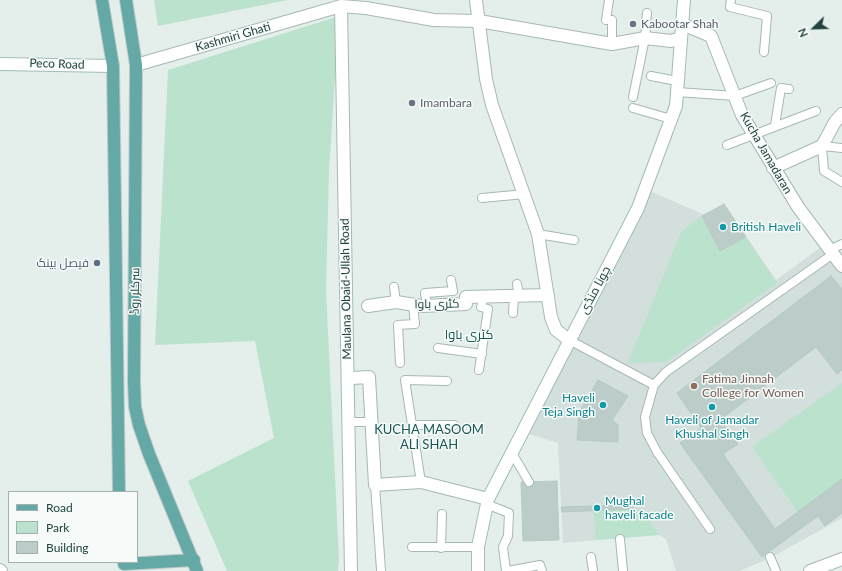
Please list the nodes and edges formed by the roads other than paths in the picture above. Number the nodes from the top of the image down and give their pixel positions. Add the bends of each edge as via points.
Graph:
1 (102, 0) edge
2 (126, 0) edge
3 (476, 0) edge
4 (609, 0) edge
5 (684, 0) edge
6 (731, 0) edge
7 (334, 5) edge
8 (647, 13) dead end
9 (479, 21) junction
10 (682, 24) junction
11 (645, 38) junction
12 (681, 38) junction
13 (612, 44) junction
14 (764, 52) dead end
15 (0, 64) edge
16 (136, 65) junction
17 (113, 66) junction
18 (651, 76) dead end
19 (771, 83) dead end
20 (677, 87) junction
21 (789, 90) dead end
22 (633, 96) dead end
23 (735, 96) junction
24 (633, 108) dead end
25 (816, 111) dead end
26 (842, 114) edge
27 (671, 119) junction
28 (775, 126) junction
29 (753, 133) junction
30 (726, 145) dead end
31 (822, 146) junction
32 (842, 148) edge
33 (773, 168) junction
34 (842, 182) edge
35 (525, 194) junction
36 (482, 198) dead end
37 (538, 234) junction
38 (574, 240) dead end
39 (842, 244) edge
40 (831, 252) junction
41 (842, 266) edge
42 (451, 280) dead end
43 (517, 284) dead end
44 (394, 288) dead end
45 (548, 295) junction
46 (484, 296) junction
47 (517, 296) junction
48 (396, 302) junction
49 (368, 306) dead end
50 (413, 306) junction
51 (427, 306) junction
52 (513, 313) dead end
53 (569, 340) junction
54 (438, 348) dead end
55 (482, 354) junction
56 (400, 363) dead end
57 (479, 370) dead end
58 (352, 378) dead end
59 (447, 381) dead end
60 (654, 385) junction
61 (352, 422) dead end
62 (371, 422) junction
63 (412, 425) junction
64 (454, 425) dead end
65 (512, 453) junction
66 (421, 482) junction
67 (528, 482) dead end
68 (375, 485) junction
69 (119, 491) edge
70 (487, 502) junction
71 (442, 514) dead end
72 (710, 529) dead end
73 (620, 539) dead end
74 (412, 547) dead end
75 (478, 547) junction
76 (441, 548) junction
77 (590, 557) dead end
78 (770, 558) dead end
79 (842, 559) edge
80 (124, 566) edge
81 (195, 566) edge
82 (381, 570) edge
83 (351, 571) edge
84 (478, 571) edge
85 (507, 571) edge
86 (542, 571) edge
87 (593, 571) edge
88 (623, 571) edge
89 (776, 571) edge
90 (810, 571) edge

1 - 17 main road, سرکلر روڈ
2 - 16 main road, سرکلر روڈ
3 - 9 street
4 - 13 lane via 606,20 612,20
5 - 10 street, چونا منڈی
6 - 14 lane via 730,7 767,16
7 - 9 street via 434,20
7 - 16 street, Kashmiri Ghati
7 - 83 street, Maulana Obaid-Ullah Road
8 - 11 lane
9 - 13 street
9 - 35 street via 492,105
10 - 12 street, چونا منڈی
10 - 23 street, Kucha Jamadaran via 711,36
11 - 12 street via 671,41
11 - 13 street
11 - 22 lane
12 - 20 street, چونا منڈی
15 - 17 street, Peco Road
16 - 81 main road, سرکلر روڈ via 135,407 149,454
17 - 69 main road, سرکلر روڈ
18 - 20 lane
19 - 23 lane
20 - 23 lane
20 - 27 street, چونا منڈی via 676,106
21 - 28 lane via 781,88
23 - 29 street, Kucha Jamadaran via 742,115
24 - 27 lane
25 - 28 lane
26 - 31 street
27 - 53 street, چونا منڈی via 638,208
28 - 29 lane
29 - 30 lane
29 - 33 street, Kucha Jamadaran
31 - 32 lane
31 - 33 street
31 - 34 lane via 824,171
33 - 40 street, Kucha Jamadaran
35 - 36 lane
35 - 37 street
37 - 38 lane
37 - 45 street
39 - 40 lane
40 - 41 street, Kucha Jamadaran
40 - 60 lane via 666,372
42 - 51 lane via 453,291 425,293
43 - 47 lane
44 - 48 lane
45 - 47 street, کٹری باوا
45 - 53 street via 550,317 556,330
46 - 47 street, کٹری باوا
46 - 51 street, کٹری باوا via 466,297 466,304
46 - 55 lane via 481,307 488,309
47 - 52 lane
48 - 49 street, کٹری باوا
48 - 50 street, کٹری باوا
50 - 51 street, کٹری باوا
50 - 56 lane via 415,324 398,325
53 - 60 lane
53 - 65 street, چونا منڈی
54 - 55 lane
55 - 57 lane
58 - 62 street via 369,377
59 - 63 lane via 405,380
60 - 72 lane via 645,417 647,433 657,452
61 - 62 lane
62 - 68 street
63 - 64 lane
63 - 66 lane
65 - 67 lane
65 - 70 street, چونا منڈی
66 - 68 street
66 - 70 street
68 - 82 lane
70 - 75 street, چونا منڈی
70 - 85 lane via 509,513 508,536 503,547
71 - 76 lane
73 - 88 lane
74 - 76 lane
75 - 76 lane
75 - 84 street, چونا منڈی
77 - 87 lane
78 - 89 lane
79 - 90 street
80 - 81 main road
85 - 86 lane via 540,565

